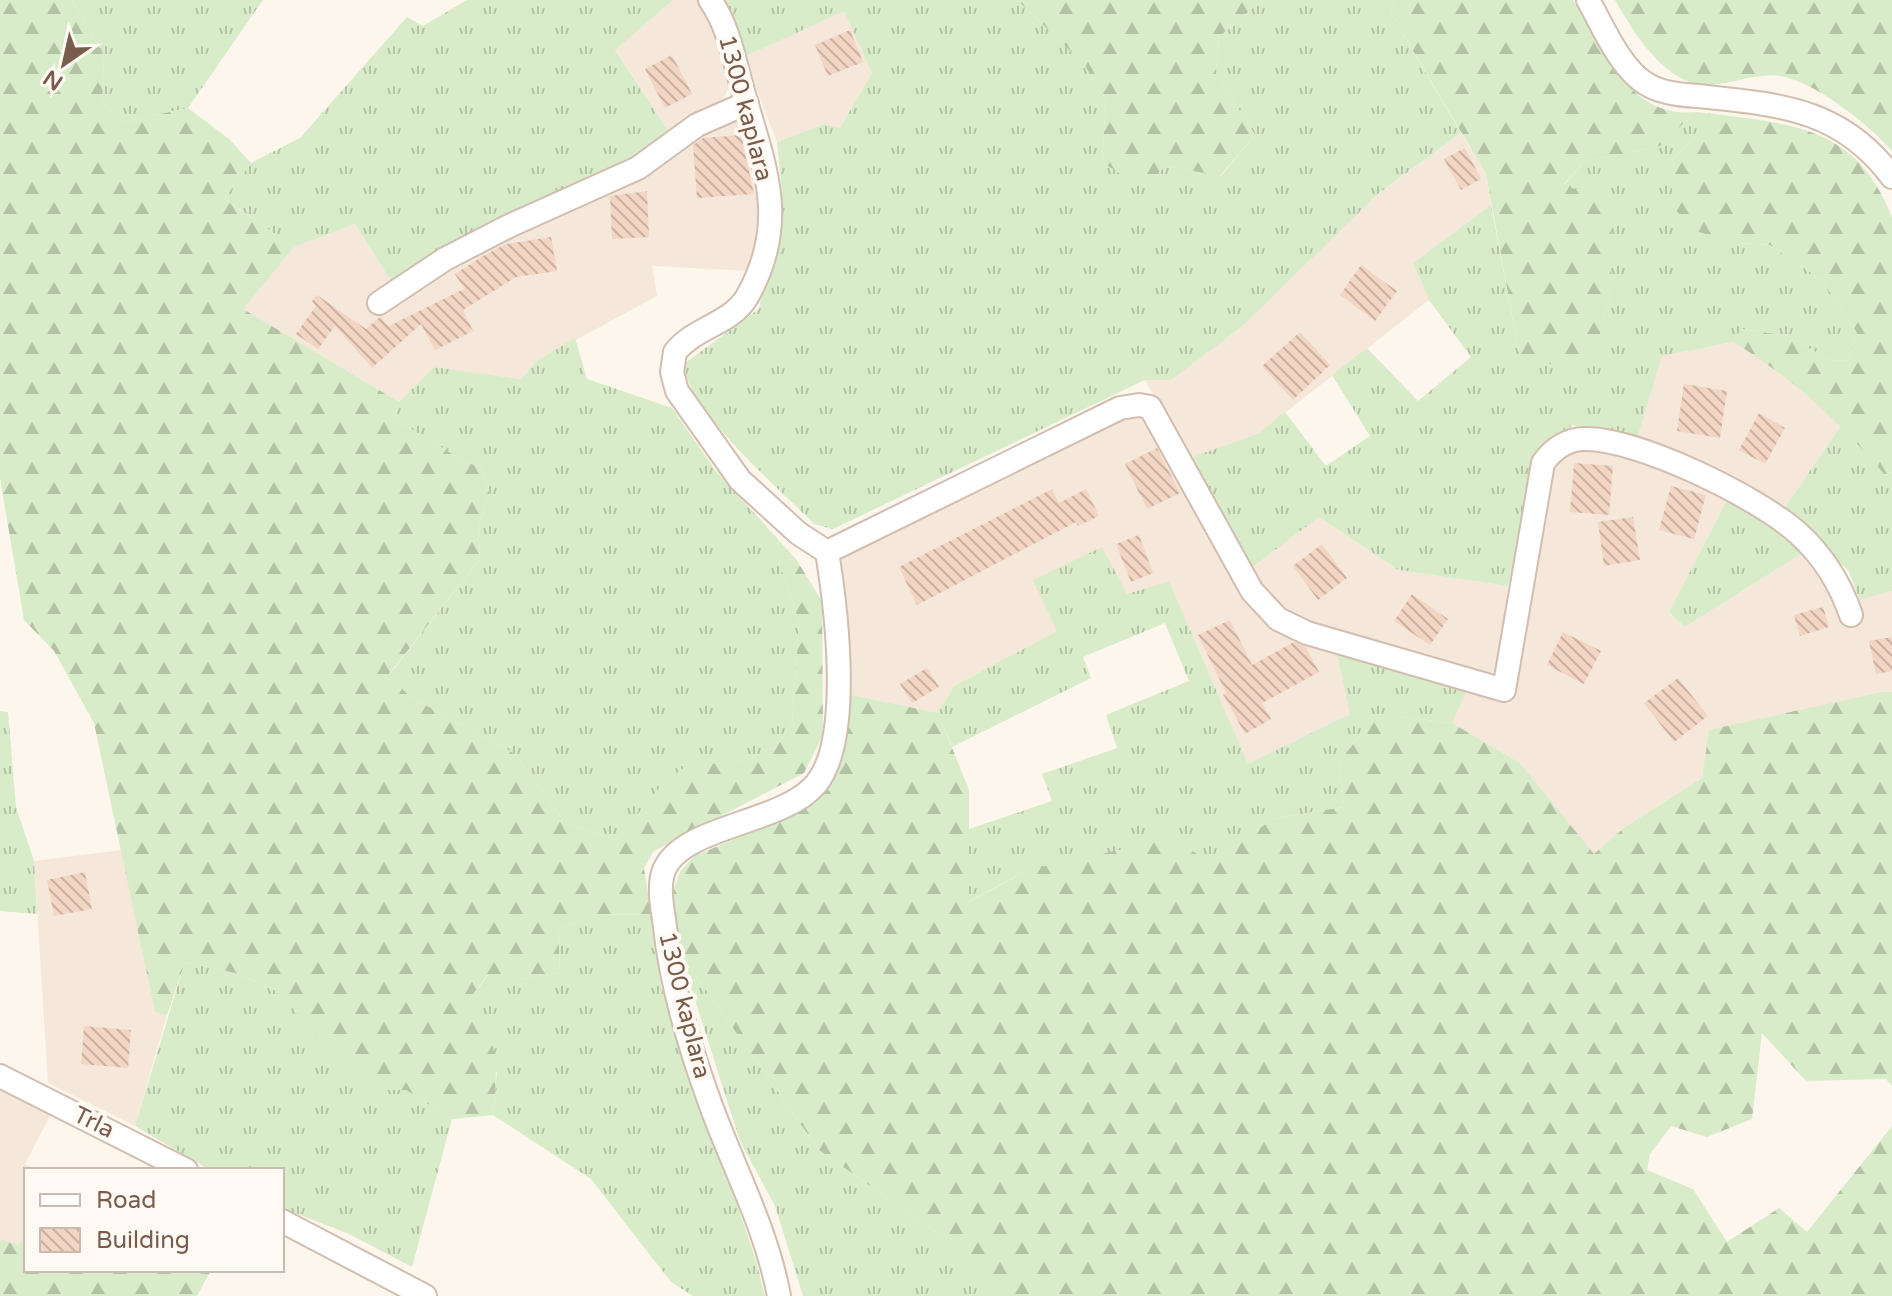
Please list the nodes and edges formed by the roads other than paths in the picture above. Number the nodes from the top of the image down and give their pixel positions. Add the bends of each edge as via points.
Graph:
1 (710, 0) edge
2 (1588, 0) edge
3 (747, 103) junction
4 (1892, 177) edge
5 (379, 303) dead end
6 (827, 552) junction
7 (1851, 615) dead end
8 (0, 1076) edge
9 (182, 1168) edge
10 (284, 1222) edge
11 (425, 1296) edge
12 (779, 1296) edge

1 - 3 street, 1300 kaplara via 727,33
2 - 4 street via 1629,68 1645,84 1664,92 1779,105 1827,121 1873,151
3 - 5 street via 697,125 638,168 445,259
3 - 6 street, 1300 kaplara via 768,168 769,240 739,307 693,334 675,352 674,382 740,480
6 - 7 street via 1120,408 1139,405 1150,407 1252,591 1278,619 1307,633 1504,690 1543,463 1551,451 1583,439 1631,447 1769,511 1826,563 1842,587
6 - 12 street, 1300 kaplara via 837,642 837,704 825,766 803,796 757,820 686,845 664,872 662,889 668,956 709,1102 770,1249
8 - 9 street, Trla
10 - 11 street

